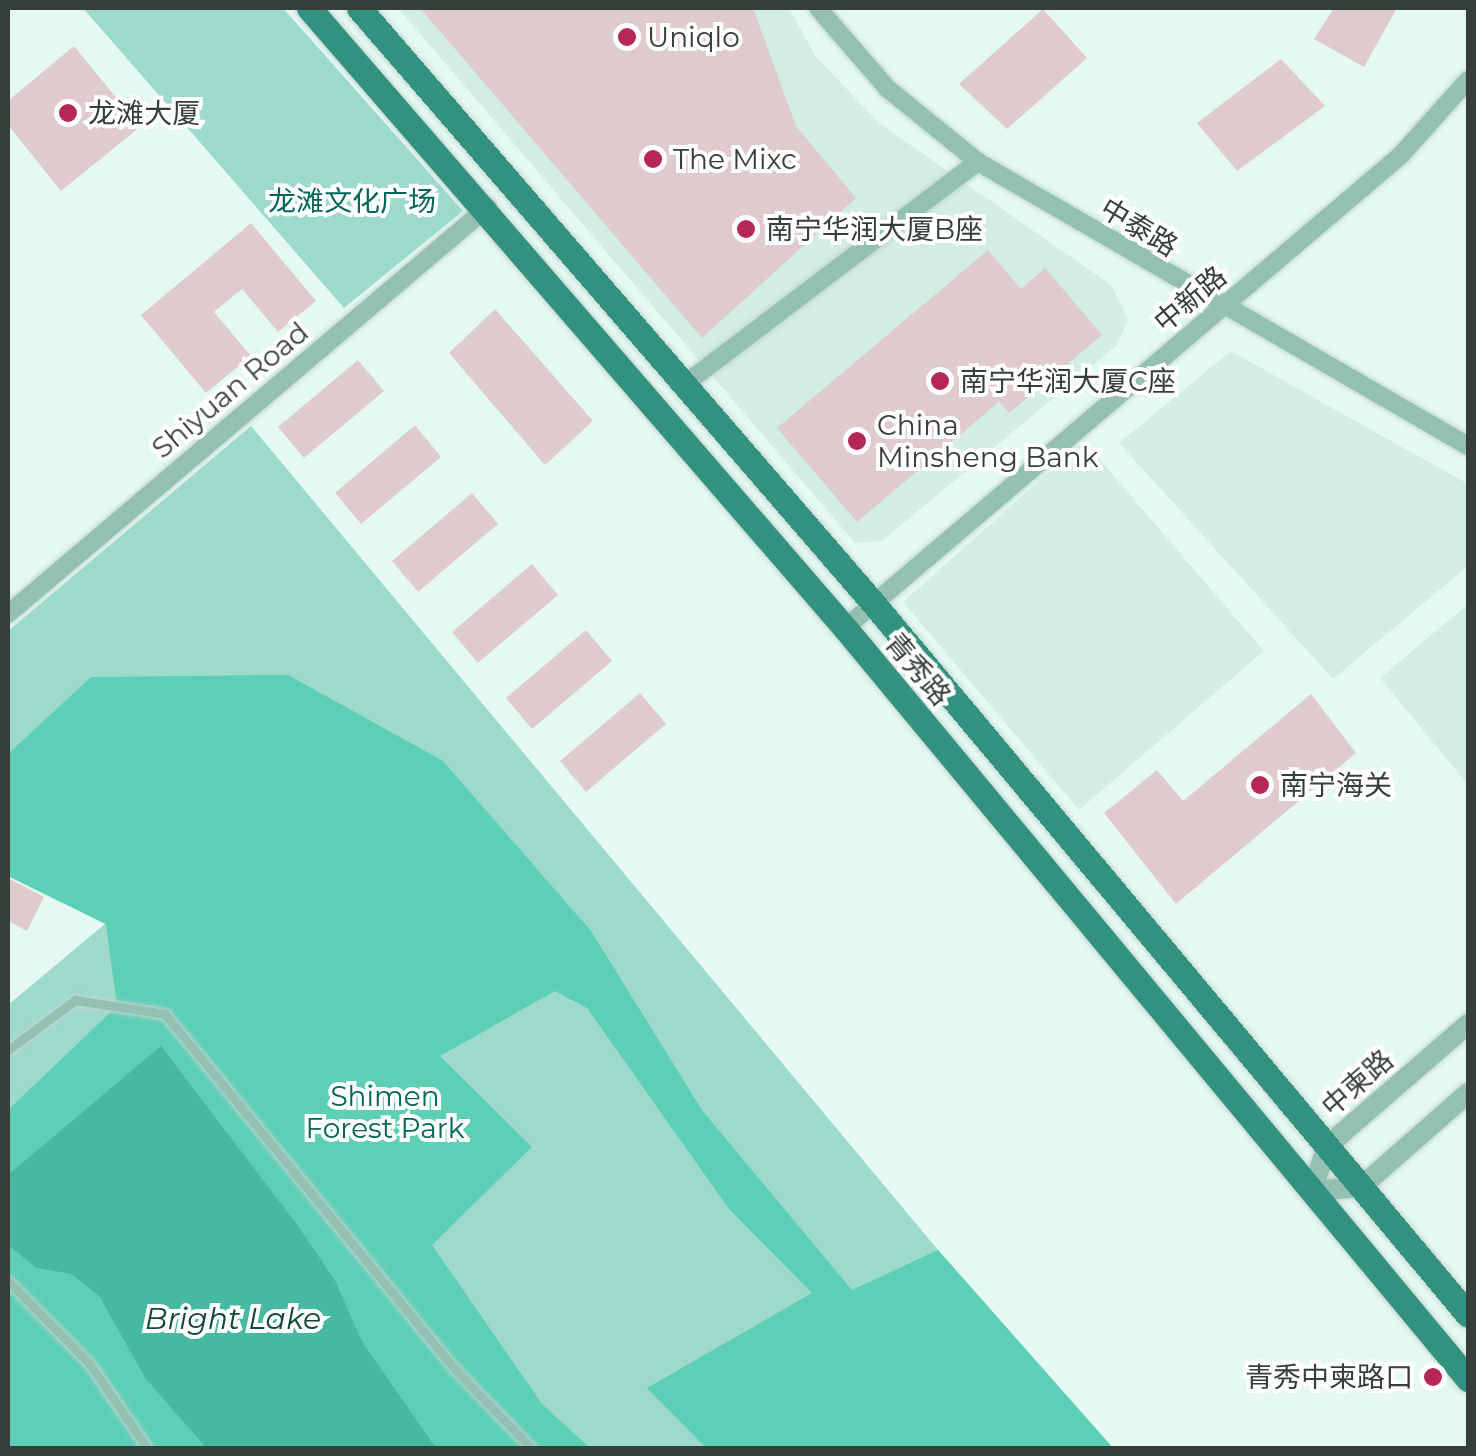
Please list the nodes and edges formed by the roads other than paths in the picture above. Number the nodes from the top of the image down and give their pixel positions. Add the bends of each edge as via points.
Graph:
1 (309, 8) edge
2 (359, 8) edge
3 (818, 8) edge
4 (1468, 80) edge
5 (978, 162) junction
6 (488, 207) junction
7 (1222, 308) junction
8 (685, 384) junction
9 (1468, 446) edge
10 (874, 604) junction
11 (8, 614) edge
12 (845, 628) junction
13 (1468, 1024) edge
14 (8, 1049) edge
15 (1468, 1093) edge
16 (1327, 1146) junction
17 (1360, 1187) junction
18 (1312, 1190) junction
19 (8, 1282) edge
20 (1468, 1315) edge
21 (1468, 1379) edge
22 (147, 1448) edge
23 (531, 1448) edge

1 - 6 main road, 青秀路
2 - 8 main road, 青秀路
3 - 5 street, 中泰路 via 888,89
4 - 7 street, 中新路 via 1400,156
5 - 7 street, 中泰路
5 - 8 street
6 - 11 street, Shiyuan Road
6 - 12 main road, 青秀路
7 - 9 street, 中泰路
7 - 10 street, 中新路
8 - 10 main road, 青秀路
10 - 12 street, 中新路
10 - 16 main road, 青秀路
12 - 18 main road, 青秀路
13 - 16 street, 中柬路
14 - 23 lane via 75,1000 165,1014 455,1369
15 - 17 street
16 - 17 main road, 青秀路
16 - 18 street, 中柬路
17 - 18 street
17 - 20 main road, 青秀路
18 - 21 main road, 青秀路
19 - 22 lane via 89,1363

